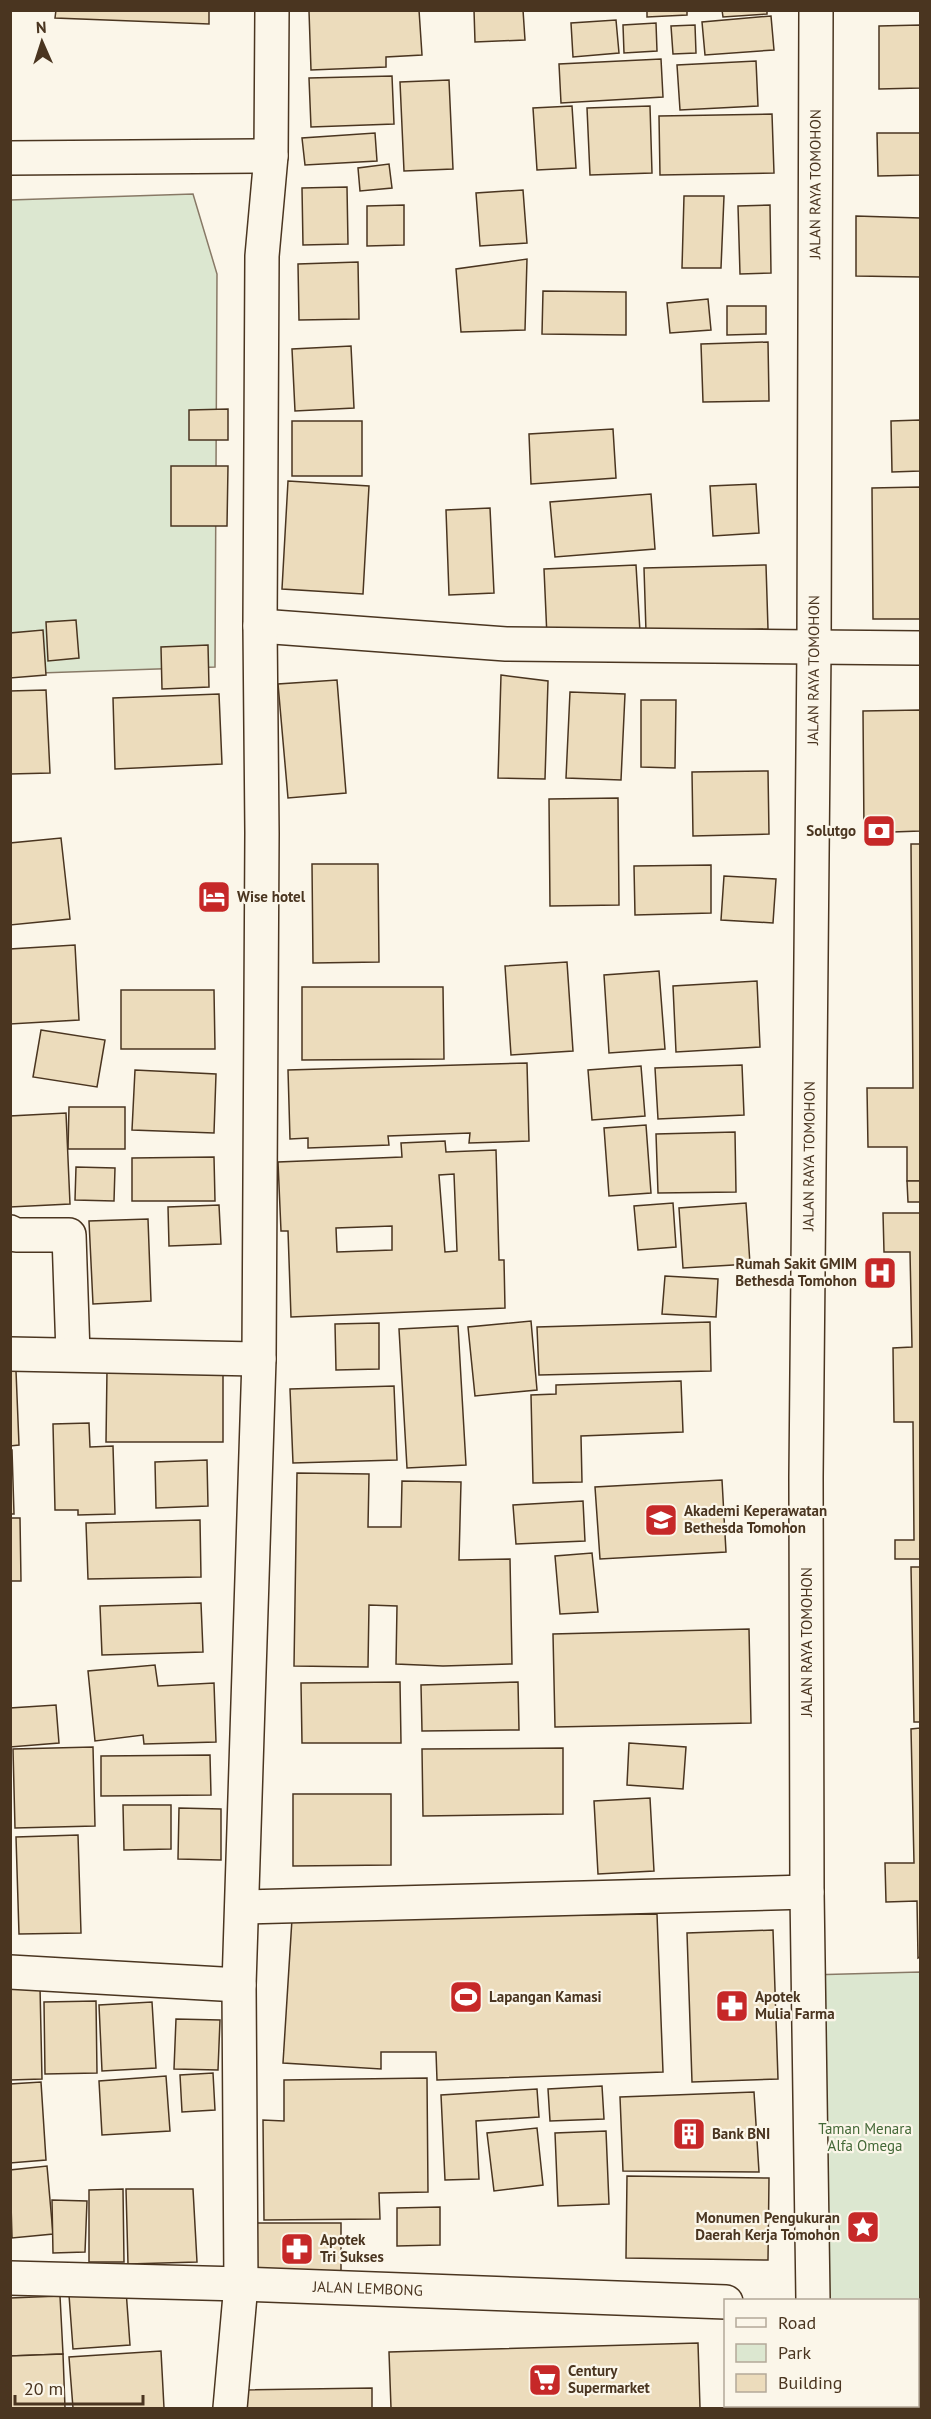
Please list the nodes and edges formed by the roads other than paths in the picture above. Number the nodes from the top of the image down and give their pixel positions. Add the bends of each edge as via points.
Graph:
1 (272, 10) edge
2 (816, 10) edge
3 (271, 156) junction
4 (10, 158) edge
5 (260, 626) junction
6 (814, 648) junction
7 (921, 648) edge
8 (10, 1232) edge
9 (10, 1354) edge
10 (73, 1354) junction
11 (259, 1359) junction
12 (807, 1892) junction
13 (242, 1907) junction
14 (10, 1972) edge
15 (239, 1985) junction
16 (10, 2278) edge
17 (241, 2284) junction
18 (813, 2299) edge
19 (724, 2302) edge
20 (230, 2409) edge

1 - 3 main road
2 - 6 main road, JALAN RAYA TOMOHON
3 - 4 main road
3 - 5 main road via 262,256
5 - 6 main road via 506,645
5 - 11 main road
6 - 7 main road
6 - 12 main road, JALAN RAYA TOMOHON via 806,1477
8 - 10 main road via 69,1235
9 - 10 main road
10 - 11 main road
11 - 13 main road
12 - 13 main road
12 - 18 main road, JALAN RAYA TOMOHON
13 - 15 main road
14 - 15 main road
15 - 17 main road
16 - 17 main road, JALAN LEMBONG
17 - 19 main road, JALAN LEMBONG
17 - 20 main road

